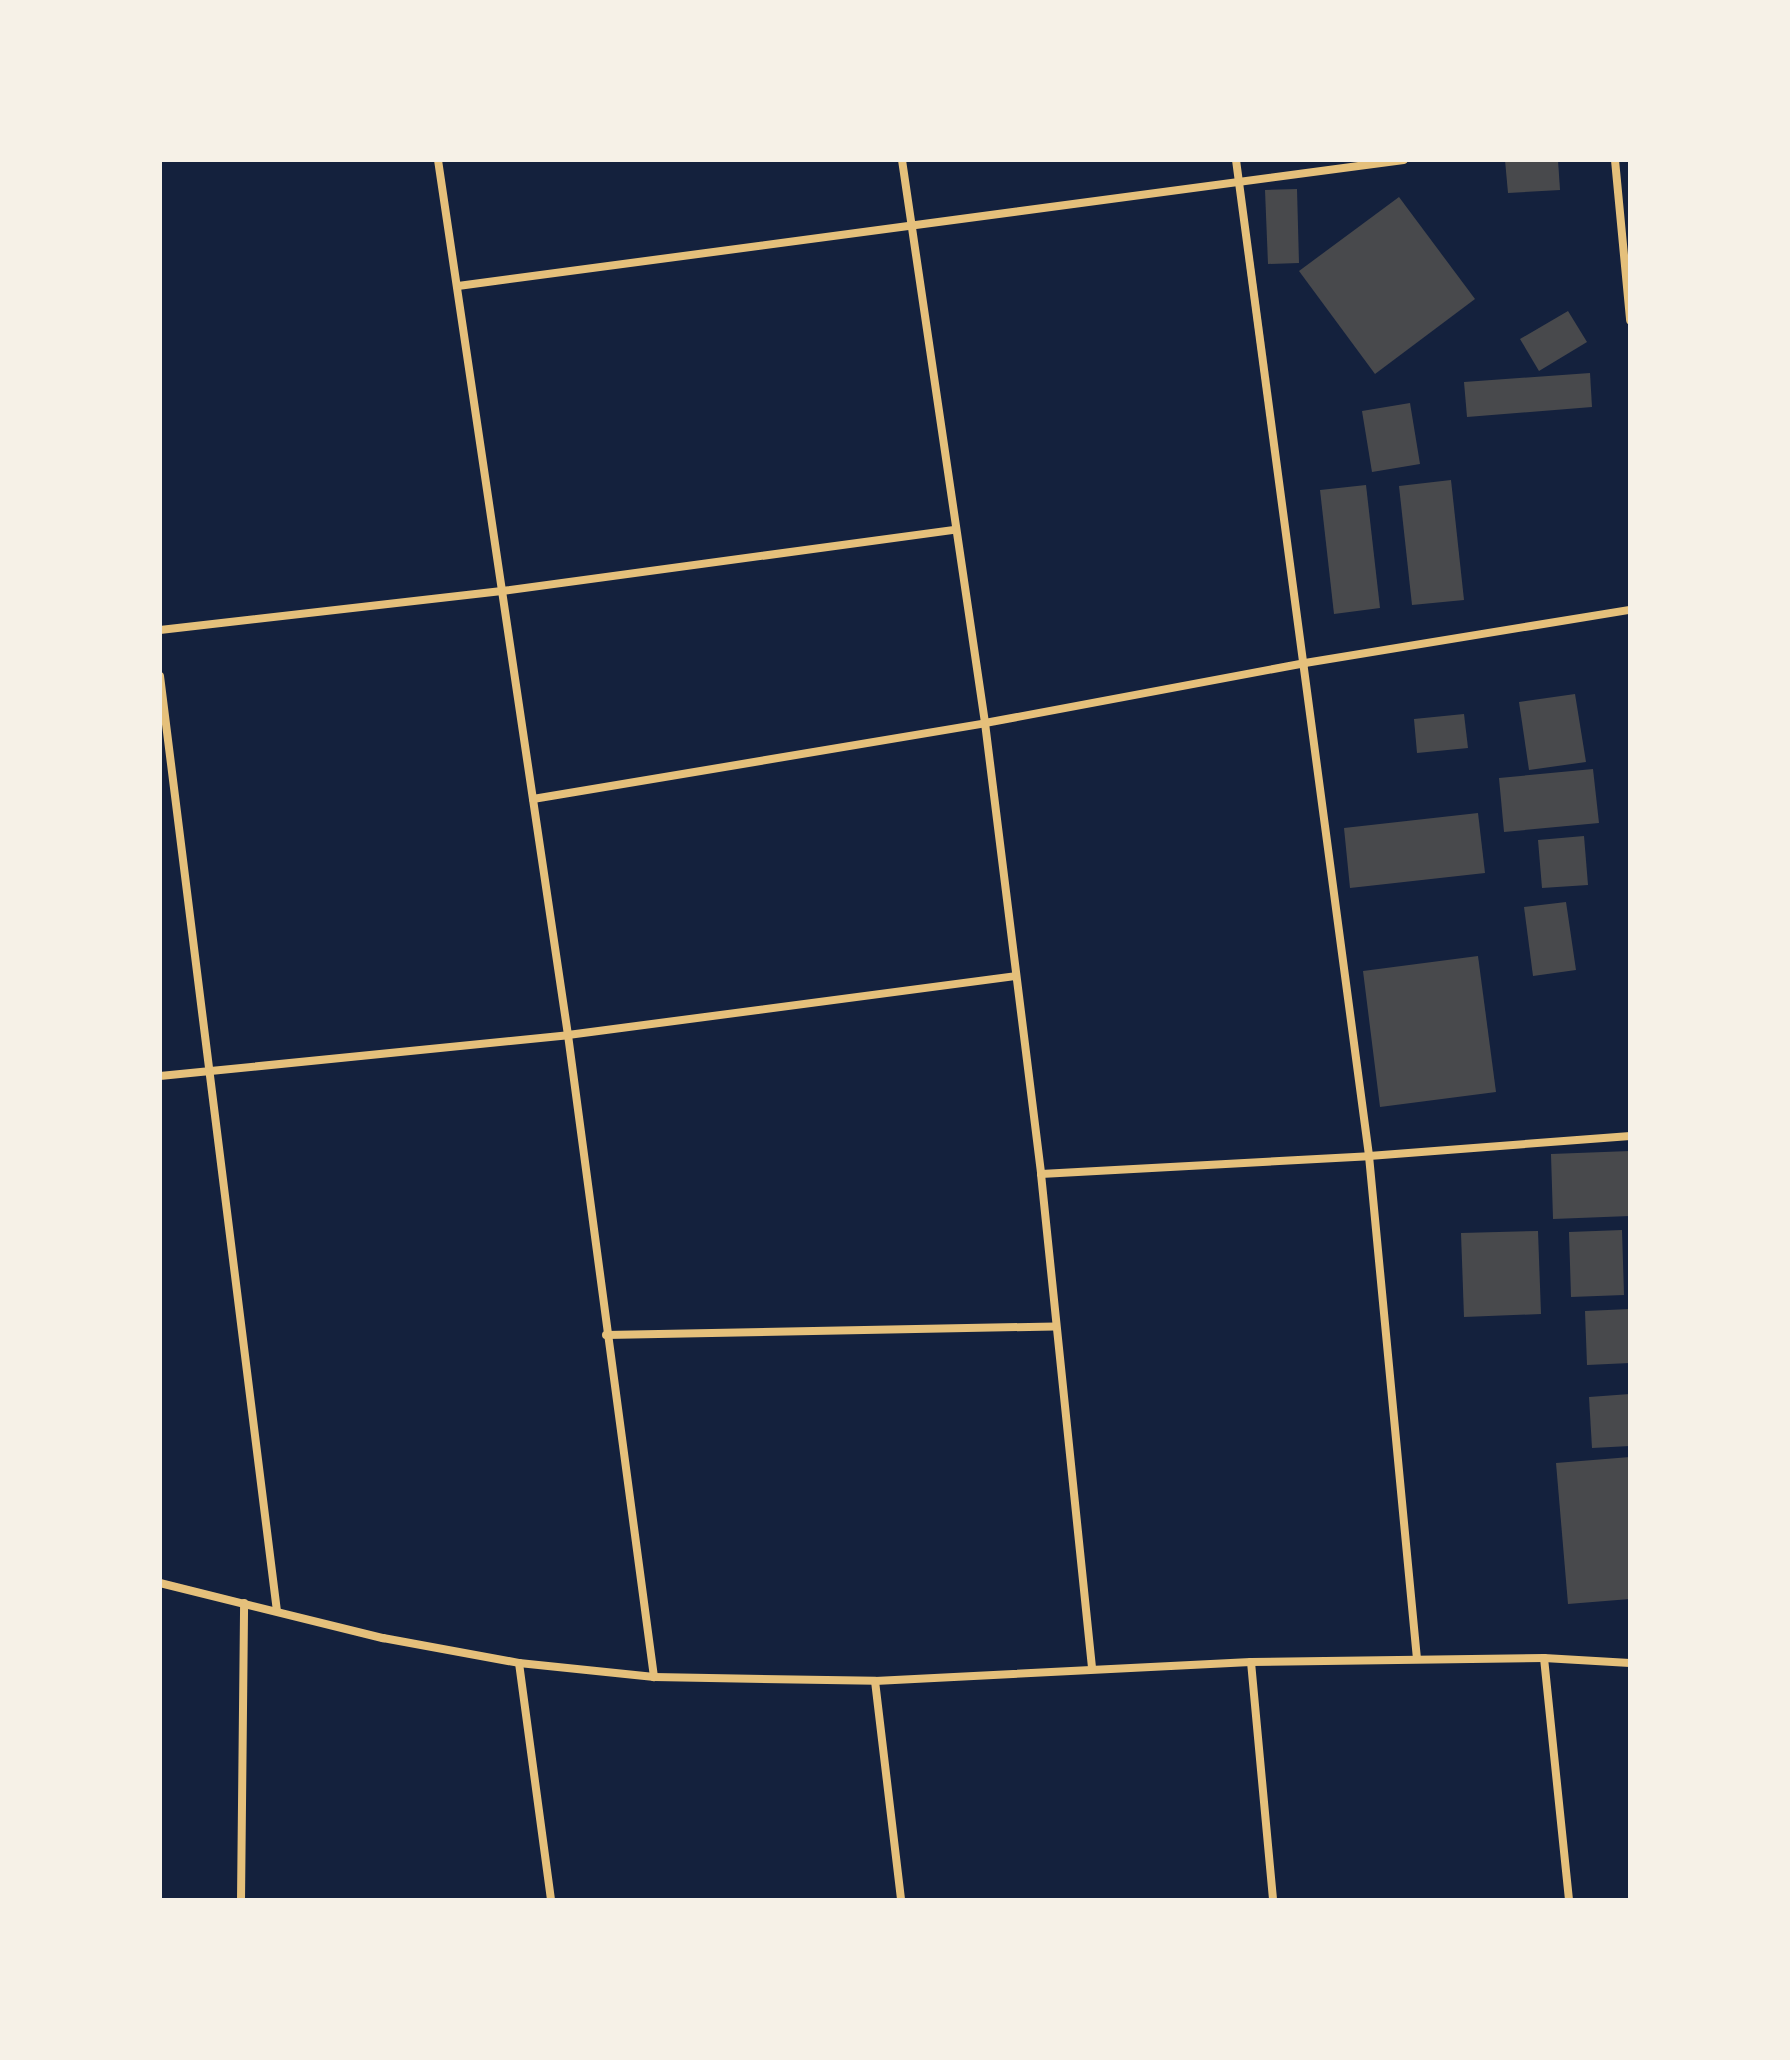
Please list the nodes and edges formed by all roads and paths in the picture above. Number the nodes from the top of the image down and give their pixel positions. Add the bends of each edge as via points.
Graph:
1 (438, 160) edge
2 (902, 160) edge
3 (1236, 160) edge
4 (1404, 160) edge
5 (1615, 160) edge
6 (1239, 183) junction
7 (913, 226) junction
8 (458, 286) junction
9 (1629, 293) edge
10 (1630, 320) edge
11 (956, 530) junction
12 (502, 591) junction
13 (1630, 610) edge
14 (160, 630) edge
15 (1305, 663) junction
16 (160, 676) edge
17 (985, 723) junction
18 (533, 799) junction
19 (1015, 976) junction
20 (568, 1035) junction
21 (209, 1073) junction
22 (160, 1076) edge
23 (1630, 1136) edge
24 (1369, 1156) junction
25 (1041, 1174) junction
26 (1055, 1326) junction
27 (606, 1335) junction
28 (160, 1583) edge
29 (244, 1603) junction
30 (277, 1611) junction
31 (1544, 1658) junction
32 (1417, 1659) junction
33 (1251, 1662) junction
34 (519, 1663) junction
35 (1630, 1663) edge
36 (1092, 1668) junction
37 (654, 1677) junction
38 (875, 1681) junction
39 (241, 1900) edge
40 (551, 1900) edge
41 (901, 1900) edge
42 (1273, 1900) edge
43 (1569, 1900) edge

1 - 8 street
2 - 7 street
3 - 6 street
4 - 6 street
5 - 9 street
6 - 7 street
6 - 15 street
7 - 8 street
7 - 11 street
8 - 12 street
9 - 10 street
11 - 12 street
11 - 17 street
12 - 14 street
12 - 18 street
13 - 15 street
15 - 17 street
15 - 24 street
16 - 21 street
17 - 18 street
17 - 19 street
18 - 20 street
19 - 20 street
19 - 25 street
20 - 21 street
20 - 27 street
21 - 22 street
21 - 30 street
23 - 24 street
24 - 25 street
24 - 32 street
25 - 26 street
26 - 27 street
26 - 36 street
27 - 37 street
28 - 29 street
29 - 30 street
29 - 39 street
30 - 34 street via 383,1638
31 - 32 street
31 - 35 street
31 - 43 street
32 - 33 street
33 - 36 street
33 - 42 street
34 - 37 street
34 - 40 street
36 - 38 street
37 - 38 street
38 - 41 street

